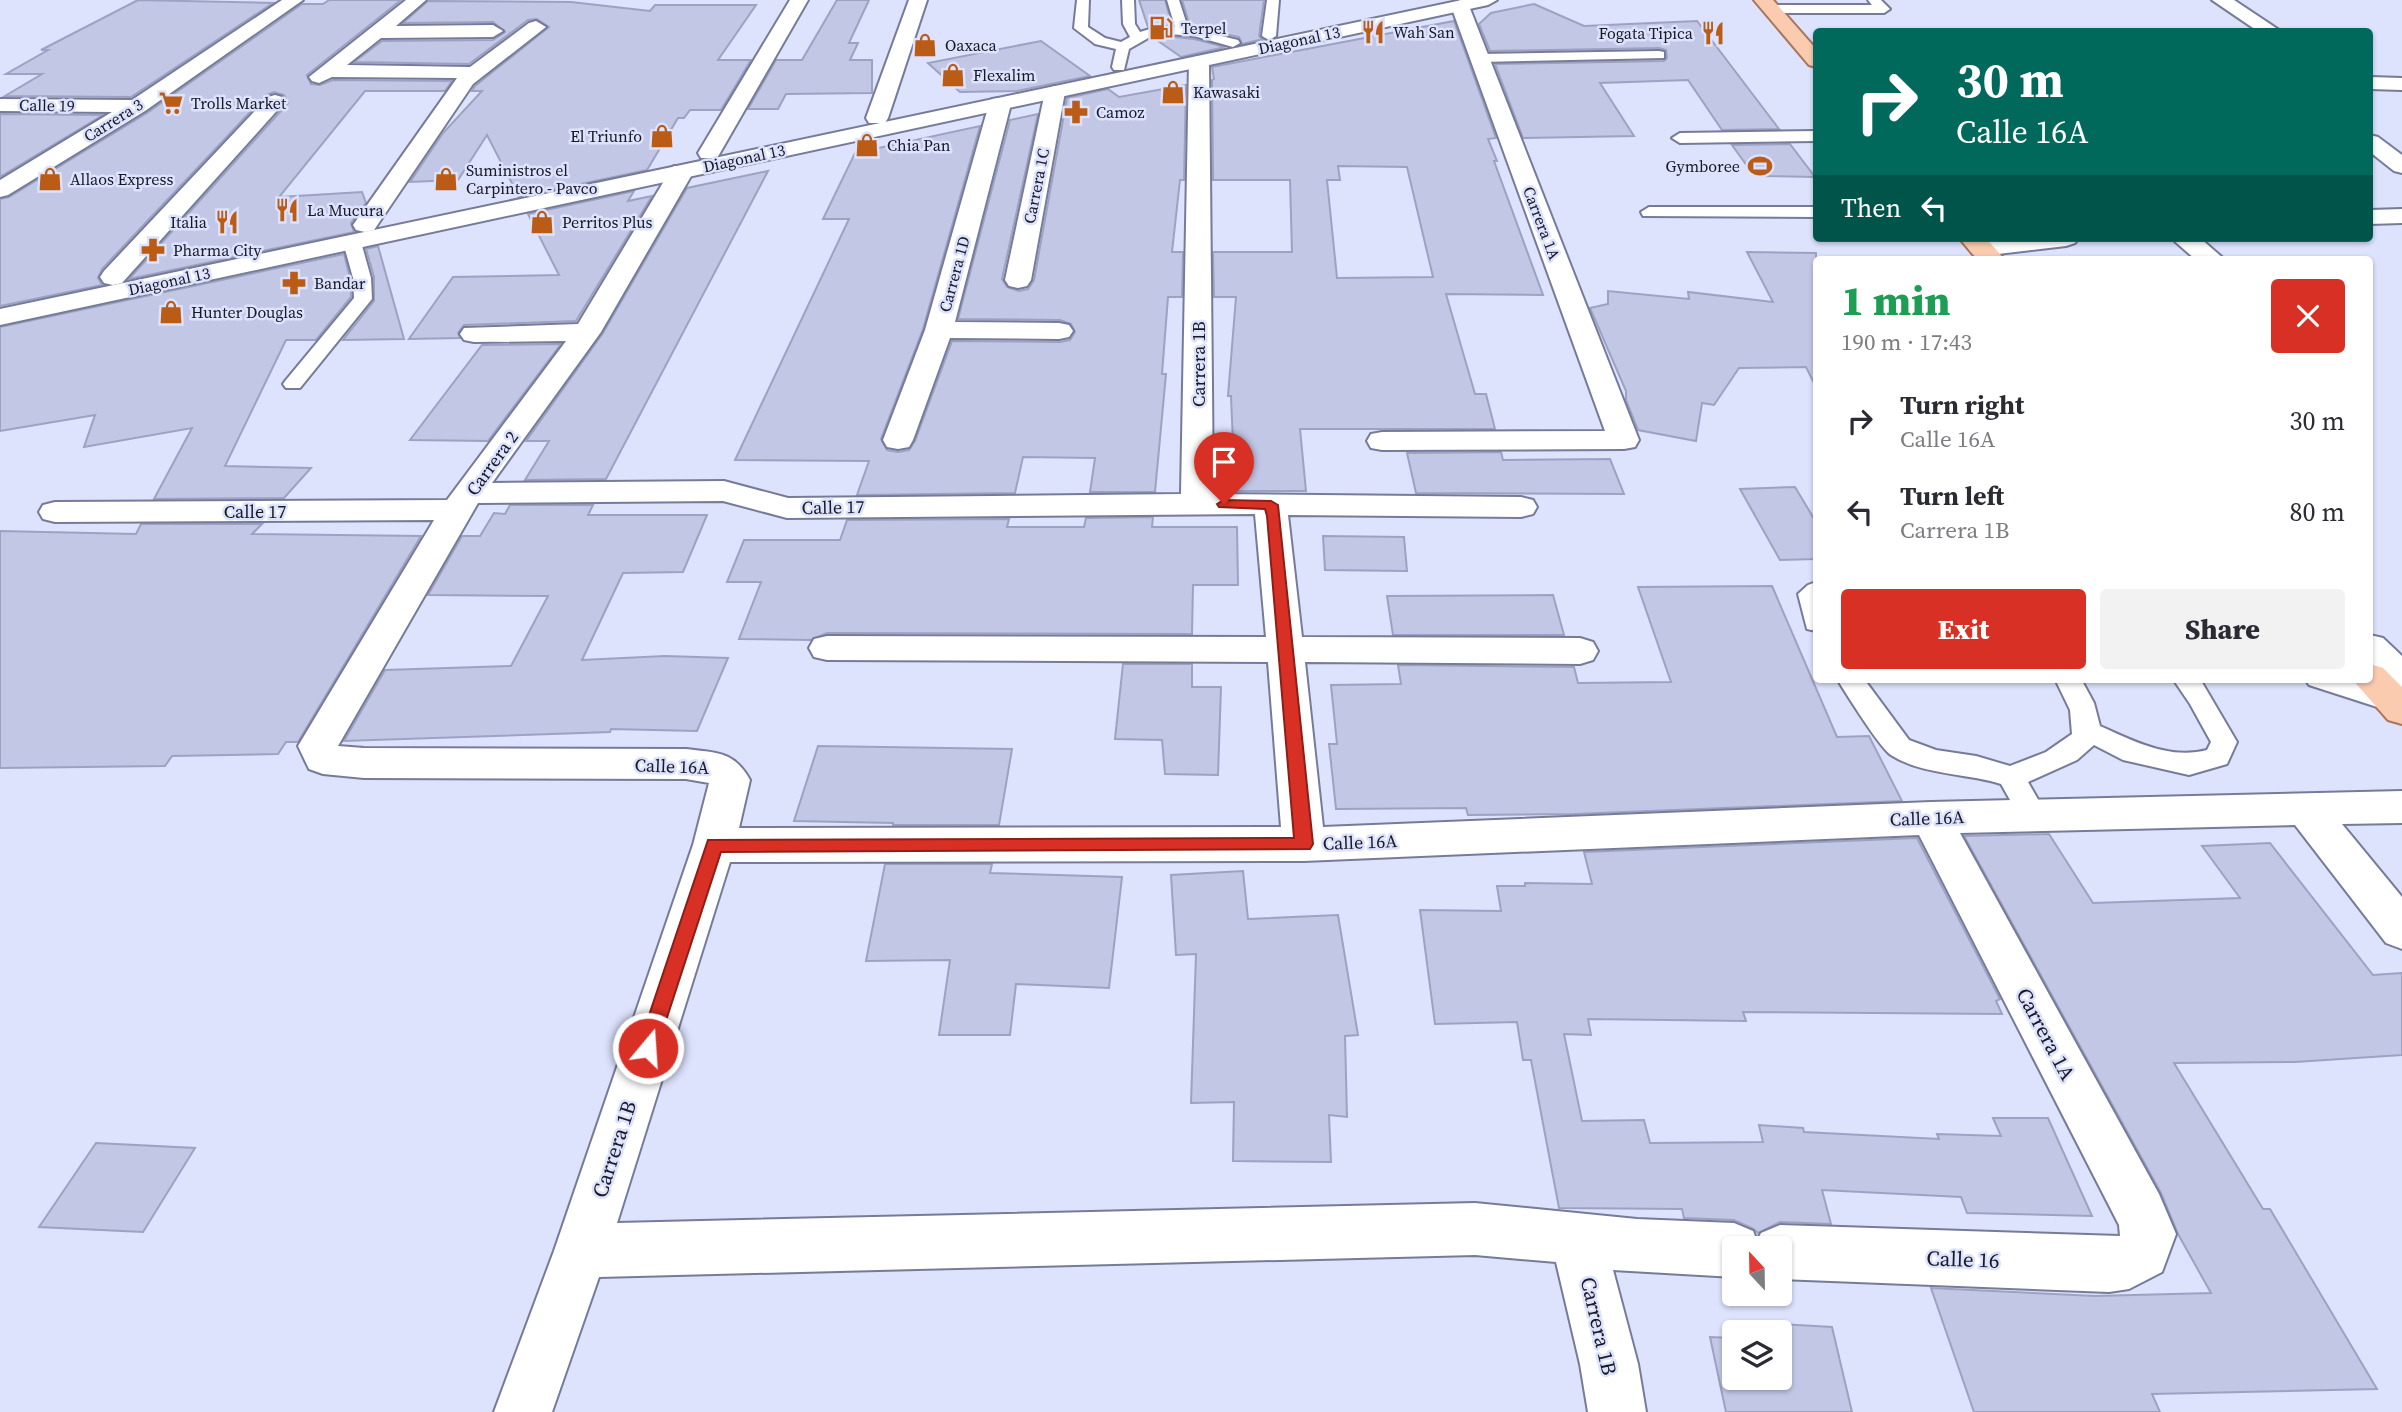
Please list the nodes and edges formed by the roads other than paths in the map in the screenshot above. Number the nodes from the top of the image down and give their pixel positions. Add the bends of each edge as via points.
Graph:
1 (294, 0) edge
2 (417, 0) edge
3 (799, 0) edge
4 (918, 0) edge
5 (1083, 0) edge
6 (1128, 0) edge
7 (1172, 0) edge
8 (1273, 0) edge
9 (1488, 0) edge
10 (1874, 0) edge
11 (2221, 0) edge
12 (1450, 3) edge
13 (1767, 4) edge
14 (1805, 5) edge
15 (536, 27) dead end
16 (2266, 28) edge
17 (492, 31) dead end
18 (376, 32) junction
19 (1269, 36) junction
20 (1233, 43) junction
21 (1659, 55) dead end
22 (1121, 57) junction
23 (1480, 58) junction
24 (1813, 58) edge
25 (1199, 62) junction
26 (326, 71) junction
27 (465, 72) dead end
28 (2373, 83) edge
29 (2402, 84) edge
30 (309, 85) dead end
31 (1055, 92) junction
32 (275, 101) dead end
33 (1000, 104) junction
34 (0, 105) edge
35 (137, 106) junction
36 (877, 118) junction
37 (1813, 136) edge
38 (1680, 138) dead end
39 (2373, 144) edge
40 (709, 153) junction
41 (2402, 166) edge
42 (682, 172) junction
43 (9, 180) edge
44 (1648, 212) dead end
45 (1813, 212) edge
46 (2402, 215) edge
47 (2373, 217) edge
48 (358, 233) junction
49 (2032, 242) edge
50 (2189, 242) edge
51 (1981, 248) edge
52 (2207, 256) edge
53 (113, 277) junction
54 (1018, 281) dead end
55 (0, 301) edge
56 (0, 317) edge
57 (939, 330) junction
58 (1059, 331) dead end
59 (587, 332) junction
60 (474, 334) dead end
61 (293, 384) dead end
62 (898, 440) dead end
63 (1382, 441) dead end
64 (463, 502) junction
65 (1198, 504) junction
66 (1271, 505) junction
67 (1521, 507) dead end
68 (55, 512) dead end
69 (1813, 592) edge
70 (1813, 608) edge
71 (827, 648) dead end
72 (1286, 650) junction
73 (1580, 651) dead end
74 (2373, 652) edge
75 (2373, 679) edge
76 (1853, 683) edge
77 (2070, 683) edge
78 (2189, 683) edge
79 (2333, 683) edge
80 (2401, 698) edge
81 (2088, 731) junction
82 (323, 759) joint
83 (2011, 777) junction
84 (2402, 807) edge
85 (2306, 809) junction
86 (2033, 815) junction
87 (1931, 818) junction
88 (1304, 844) junction
89 (714, 845) junction
90 (2402, 930) edge
91 (1578, 1241) junction
92 (1722, 1249) edge
93 (581, 1251) junction
94 (1792, 1252) edge
95 (2143, 1253) joint
96 (523, 1412) edge
97 (1617, 1412) edge

1 - 35 street, Carrera 3
2 - 18 street
3 - 40 street
4 - 36 street
5 - 22 lane via 1081,28
6 - 22 lane via 1129,24 1143,35
7 - 20 lane via 1179,31
8 - 19 lane
9 - 12 street, Diagonal 13
10 - 14 lane via 1884,9
11 - 16 street
12 - 19 street, Diagonal 13
12 - 23 street, Carrera 1A
12 - 25 street, Diagonal 13
13 - 14 lane
13 - 24 main road
15 - 48 street via 466,80
17 - 18 street
18 - 26 street
19 - 20 street, Diagonal 13
20 - 22 street, Diagonal 13
21 - 23 lane
22 - 36 street, Diagonal 13
23 - 63 street, Carrera 1A via 1624,440
25 - 31 street, Diagonal 13
25 - 65 street, Carrera 1B
26 - 27 street
26 - 30 street
28 - 29 street
31 - 33 street, Diagonal 13
31 - 54 street, Carrera 1C
32 - 53 street
33 - 42 street, Diagonal 13
33 - 57 street, Carrera 1D
34 - 35 street, Calle 19
35 - 43 street, Carrera 3
36 - 40 street, Diagonal 13
37 - 38 lane
39 - 41 street
40 - 48 street, Diagonal 13
42 - 48 street, Diagonal 13
42 - 59 street, Carrera 2
44 - 45 lane
46 - 47 street
48 - 53 street, Diagonal 13
48 - 56 street, Diagonal 13
48 - 61 lane via 363,299
49 - 51 street
50 - 52 street
53 - 55 street, Diagonal 13
57 - 58 street
57 - 62 street, Carrera 1D
59 - 60 street
59 - 64 street, Carrera 2
64 - 65 street, Calle 17 via 724,491 787,508
64 - 68 street, Calle 17
64 - 82 street, Carrera 2 via 318,746
65 - 66 street
66 - 67 street
66 - 72 street
69 - 70 lane
71 - 72 street
72 - 73 street
72 - 88 street
74 - 80 street
75 - 80 main road
76 - 83 lane via 1899,747 1933,760
77 - 81 lane
78 - 81 lane via 2224,742 2217,757 2189,765 2133,753
79 - 80 lane
81 - 83 lane via 2083,742 2056,759
82 - 89 street, Calle 16A via 719,768 730,780
83 - 86 lane
84 - 85 street, Calle 16A
85 - 86 street, Calle 16A
85 - 90 street
86 - 87 street, Calle 16A
87 - 88 street, Calle 16A
87 - 95 street, Carrera 1A via 2140,1212 2149,1234
88 - 89 street, Calle 16A
89 - 93 street, Carrera 1B
91 - 92 street
91 - 93 street via 1475,1230
91 - 97 street, Carrera 1B
93 - 96 street, Carrera 1B
94 - 95 street, Calle 16 via 2109,1265 2129,1262

